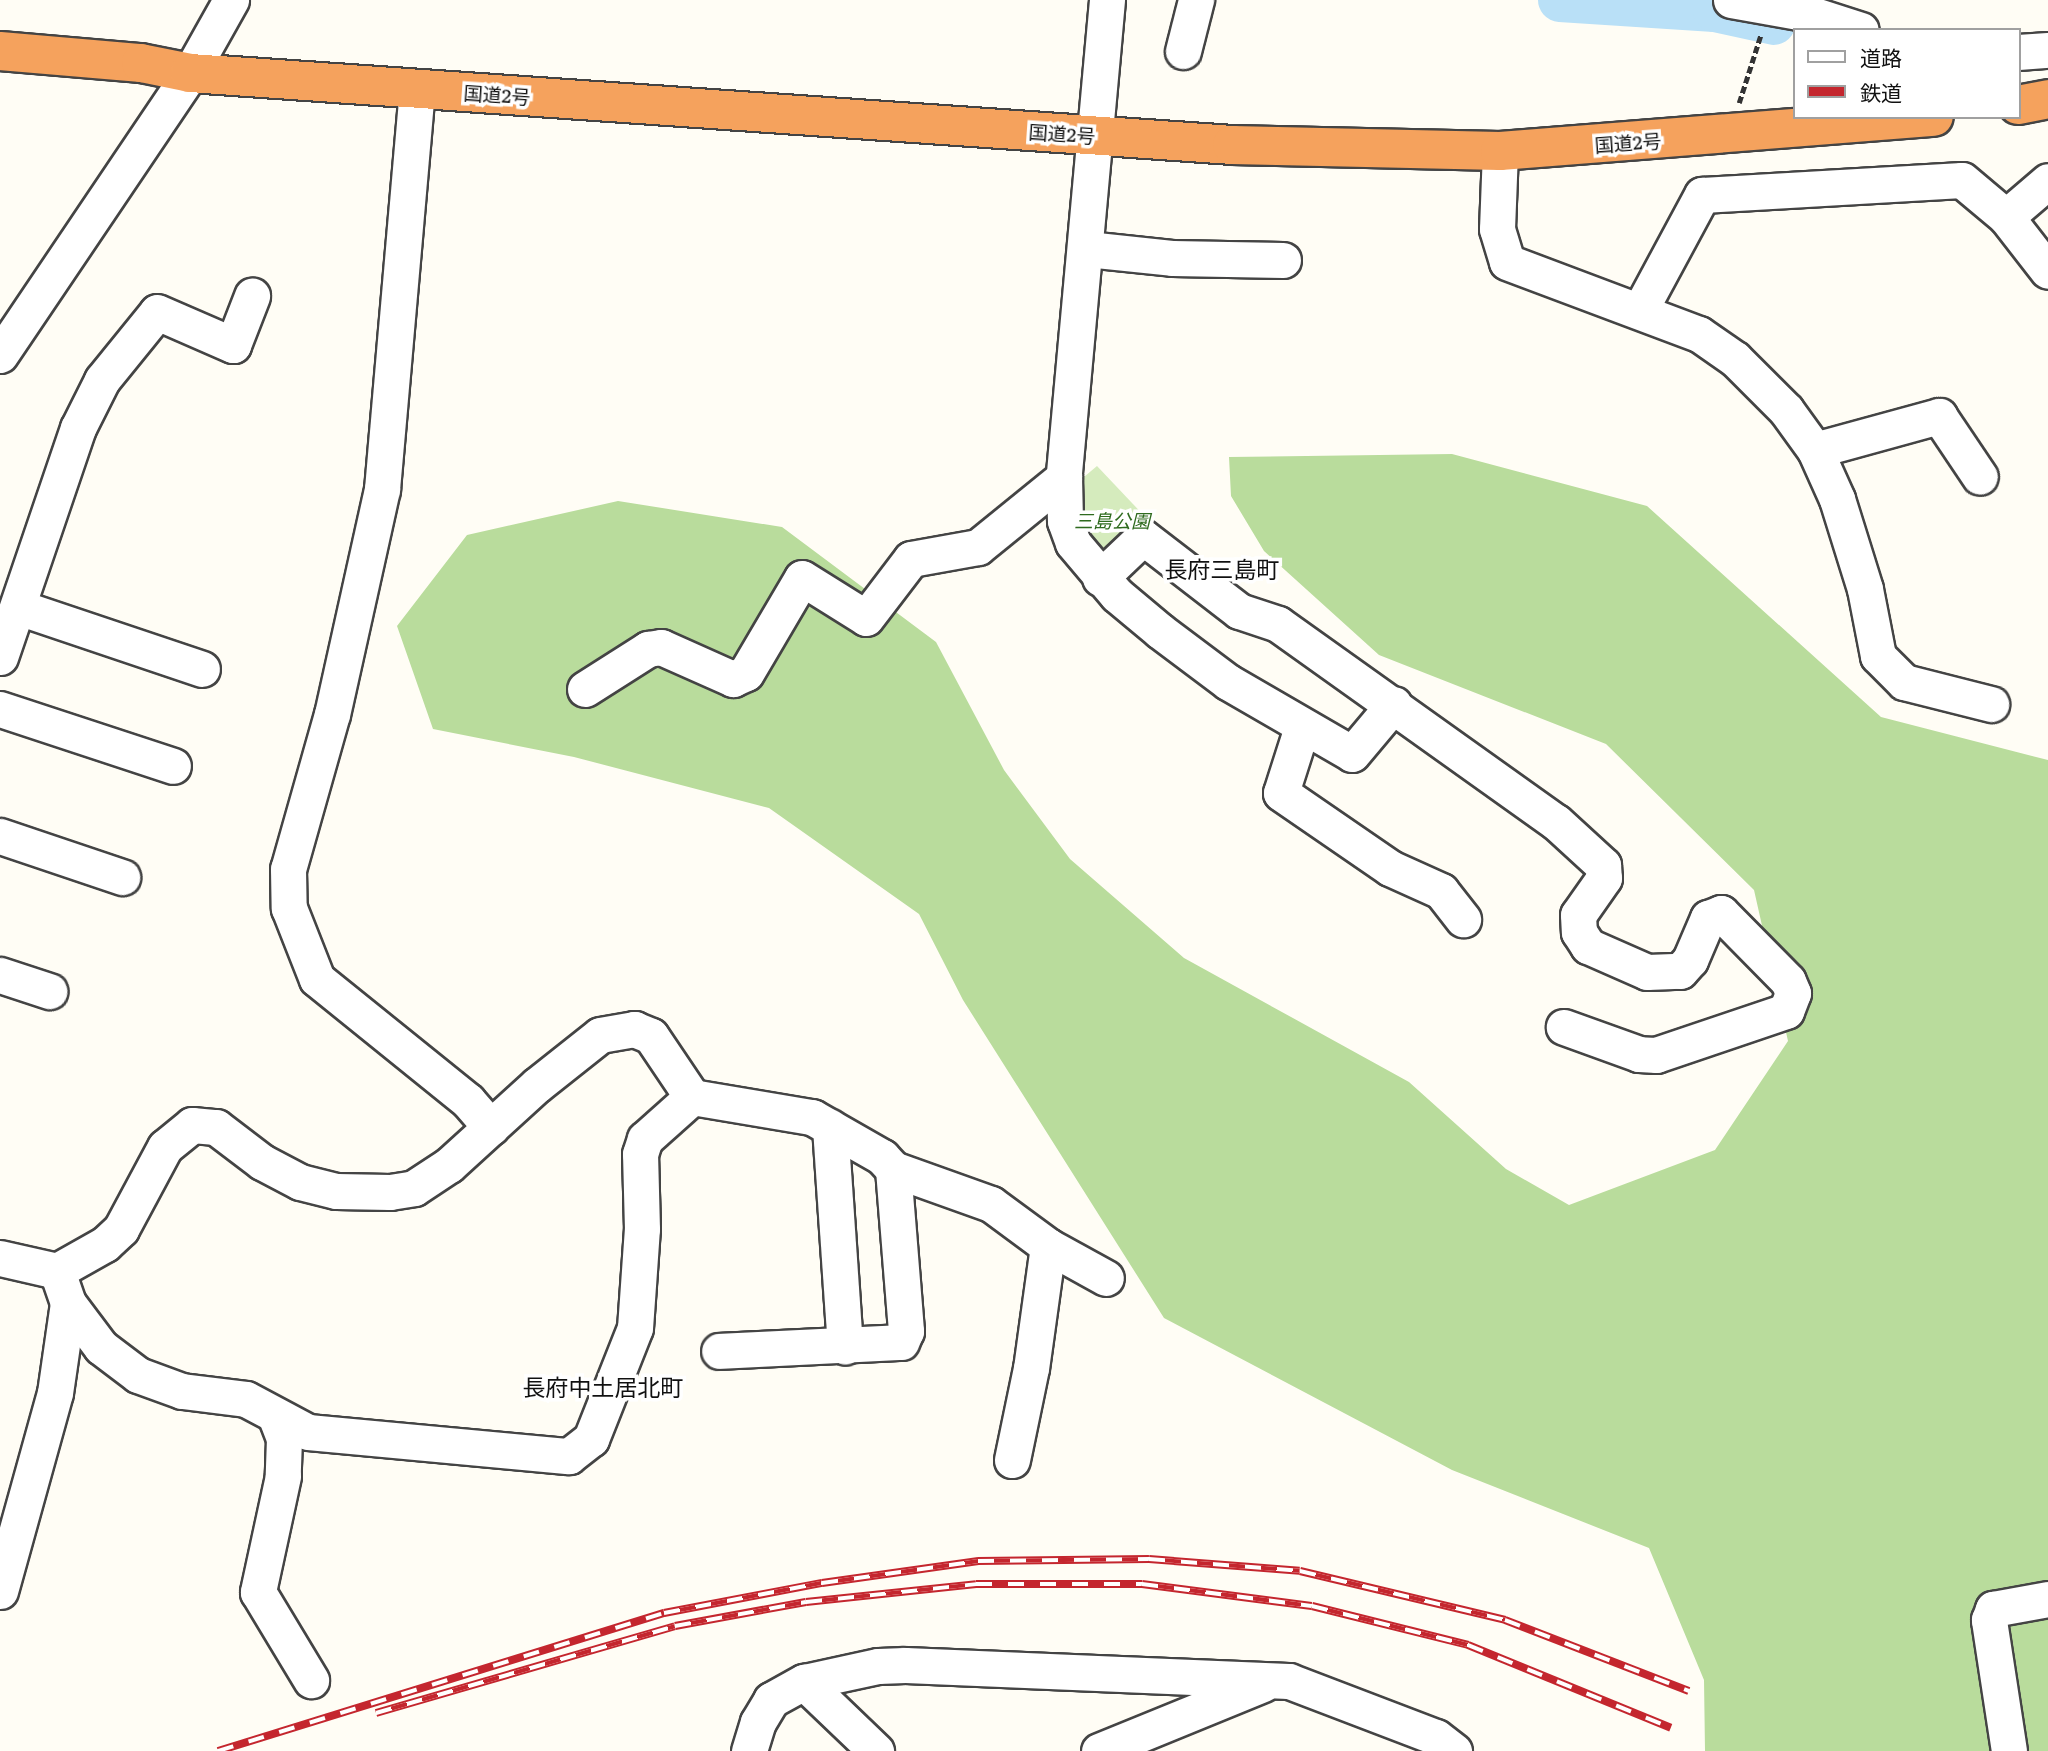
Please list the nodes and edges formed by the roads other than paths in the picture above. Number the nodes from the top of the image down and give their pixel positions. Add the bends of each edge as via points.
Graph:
1 (231, 0) edge
2 (1107, 0) edge
3 (1196, 0) edge
4 (1731, 0) edge
5 (1855, 28) edge
6 (2048, 50) edge
7 (0, 51) edge
8 (1183, 51) dead end
9 (2020, 52) edge
10 (190, 73) junction
11 (0, 76) edge
12 (417, 89) junction
13 (2048, 99) edge
14 (2020, 105) edge
15 (1908, 119) edge
16 (1097, 137) junction
17 (1500, 150) junction
18 (2048, 181) edge
19 (2012, 212) junction
20 (1087, 249) junction
21 (1283, 260) dead end
22 (2048, 271) edge
23 (252, 296) dead end
24 (1640, 310) junction
25 (0, 355) edge
26 (1815, 450) junction
27 (1064, 477) junction
28 (1980, 477) dead end
29 (1100, 578) junction
30 (18, 607) junction
31 (0, 657) edge
32 (202, 669) dead end
33 (585, 689) dead end
34 (1394, 704) junction
35 (1991, 704) dead end
36 (0, 709) edge
37 (1302, 727) junction
38 (173, 766) dead end
39 (0, 836) edge
40 (122, 877) dead end
41 (1463, 919) dead end
42 (0, 975) edge
43 (50, 991) dead end
44 (1564, 1027) dead end
45 (692, 1097) junction
46 (491, 1127) junction
47 (830, 1127) junction
48 (893, 1168) junction
49 (1048, 1246) junction
50 (0, 1258) edge
51 (1106, 1278) dead end
52 (62, 1287) junction
53 (845, 1346) junction
54 (719, 1351) dead end
55 (275, 1415) junction
56 (1012, 1460) dead end
57 (0, 1591) edge
58 (2048, 1600) edge
59 (1276, 1679) junction
60 (311, 1680) dead end
61 (804, 1682) junction
62 (749, 1751) edge
63 (876, 1751) edge
64 (1100, 1751) edge
65 (1452, 1751) edge
66 (2009, 1751) edge

1 - 10 street
2 - 16 street
3 - 8 street
4 - 5 street via 1814,15
6 - 9 street
7 - 10 highway, 国道2号 via 141,63
10 - 11 highway, 国道2号 via 140,79
10 - 12 highway, 国道2号
10 - 25 street
12 - 16 highway, 国道2号
12 - 46 street via 382,489 332,714 288,869 289,908 317,979 468,1101
13 - 14 highway
15 - 17 highway, 国道2号
16 - 17 highway, 国道2号 via 1232,145
16 - 20 street
17 - 24 street via 1497,229 1507,262
18 - 19 street
19 - 22 street
19 - 24 street via 1962,180 1702,195
20 - 21 street via 1172,258
20 - 27 street
23 - 30 street via 233,345 157,312 102,380 78,428
24 - 26 street via 1699,334 1735,359 1786,410
26 - 28 street via 1939,416
26 - 35 street via 1837,499 1865,589 1878,656 1904,682
27 - 29 street via 1065,521 1073,543
27 - 33 street via 978,547 911,559 866,618 802,578 746,673 733,679 661,647 648,649
29 - 34 street via 1143,537 1239,611 1279,624
29 - 37 street via 1228,682
30 - 31 street
30 - 32 street
34 - 37 street via 1352,754
34 - 44 street via 1593,851 1603,864 1604,878 1578,915 1579,932 1588,946 1647,972 1681,971 1708,918 1721,913 1788,981 1793,993 1786,1012 1656,1055 1639,1054
36 - 38 street
37 - 41 street via 1281,793 1390,868 1441,891
39 - 40 street
42 - 43 street
45 - 46 street via 651,1037 634,1029 600,1035
45 - 47 street via 812,1117
45 - 55 street via 645,1139 639,1154 642,1229 635,1328 591,1439 569,1456 340,1437 308,1432
46 - 52 street via 449,1165 414,1188 390,1192 336,1191 300,1182 262,1162 216,1127 192,1125 165,1147 121,1229
47 - 48 street
47 - 53 street
48 - 49 street via 991,1204
48 - 53 street via 906,1331 901,1342 891,1346
49 - 51 street
49 - 56 street
50 - 52 street
52 - 55 street via 101,1347 138,1375 182,1391 246,1399
52 - 57 street via 55,1393
53 - 54 street
55 - 60 street via 284,1437 283,1476 258,1592
58 - 66 street via 1993,1609 1989,1620
59 - 61 street via 891,1665
59 - 64 street
59 - 65 street via 1436,1737
61 - 62 street via 771,1700
61 - 63 street

